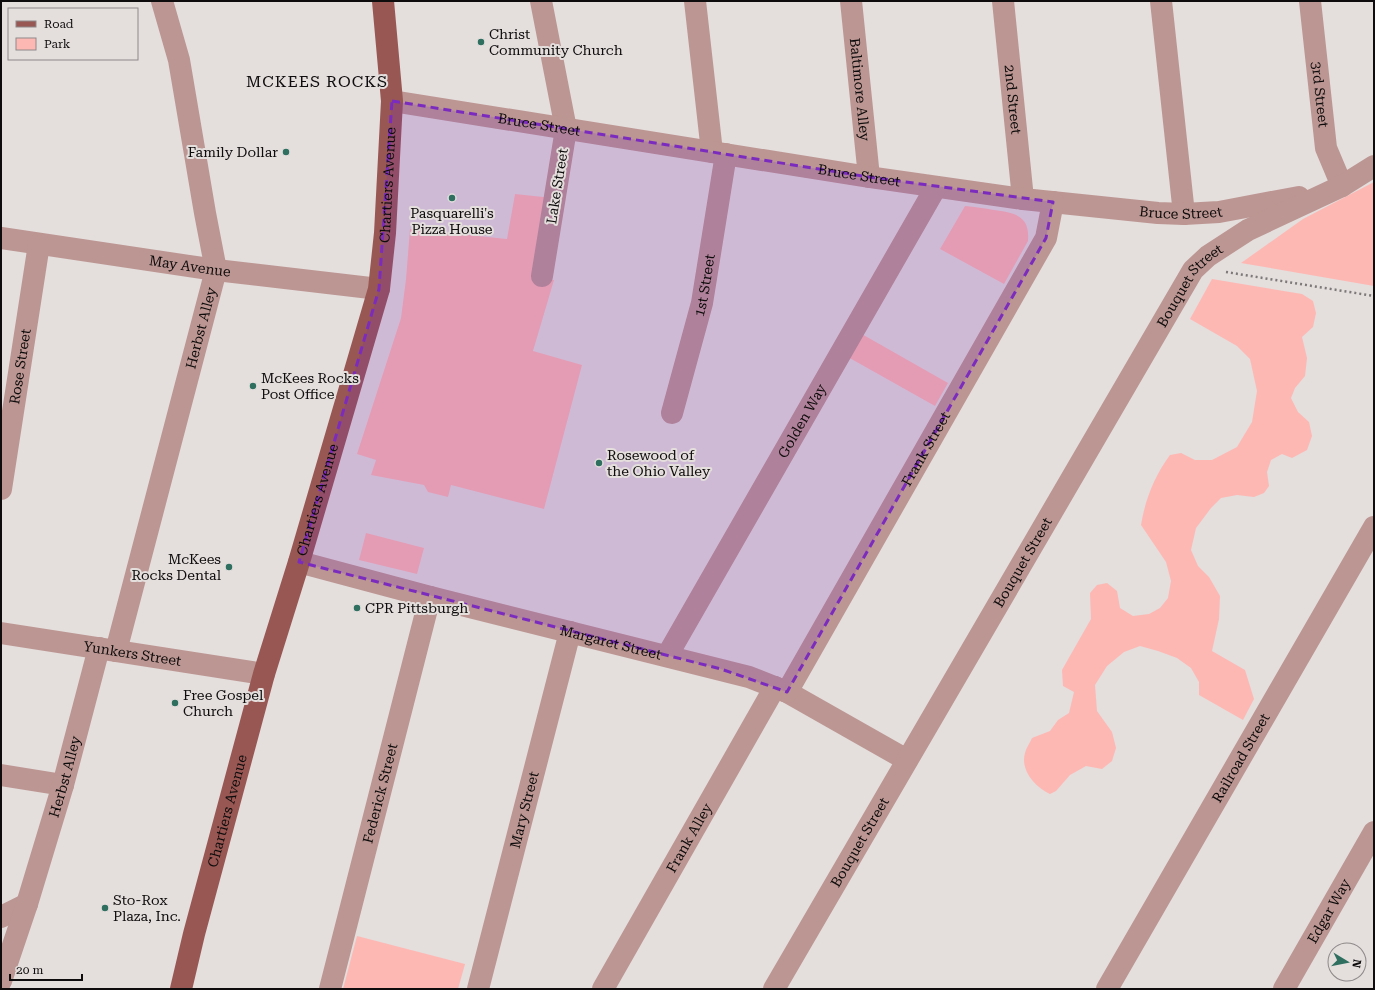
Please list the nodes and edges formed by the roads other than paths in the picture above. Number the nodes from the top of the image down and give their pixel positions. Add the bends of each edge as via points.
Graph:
1 (162, 1) edge
2 (383, 1) edge
3 (541, 1) edge
4 (695, 1) edge
5 (851, 1) edge
6 (1003, 1) edge
7 (1161, 1) edge
8 (1310, 1) edge
9 (392, 101) junction
10 (566, 129) junction
11 (719, 153) junction
12 (1374, 166) edge
13 (869, 177) junction
14 (936, 187) junction
15 (1335, 189) junction
16 (1023, 199) junction
17 (1053, 202) junction
18 (1184, 214) junction
19 (1, 238) edge
20 (39, 244) junction
21 (216, 270) junction
22 (542, 276) dead end
23 (379, 289) junction
24 (672, 413) dead end
25 (1, 489) edge
26 (1374, 527) edge
27 (299, 562) junction
28 (430, 597) junction
29 (570, 632) junction
30 (1, 633) edge
31 (107, 650) junction
32 (667, 656) junction
33 (264, 674) junction
34 (781, 689) junction
35 (907, 760) junction
36 (1, 775) edge
37 (63, 786) junction
38 (1374, 832) edge
39 (27, 904) junction
40 (1, 917) edge
41 (1, 981) edge
42 (181, 989) edge
43 (330, 989) edge
44 (478, 989) edge
45 (603, 989) edge
46 (774, 989) edge
47 (1107, 989) edge
48 (1284, 989) edge

1 - 21 street, Herbst Alley via 179,60
2 - 9 main road, Chartiers Avenue
3 - 10 street, Lake Street
4 - 11 street, 1st Street
5 - 13 street, Baltimore Alley
6 - 16 street, 2nd Street
7 - 18 street
8 - 15 street, 3rd Street via 1326,148
9 - 10 street, Bruce Street
9 - 23 main road, Chartiers Avenue via 386,226
10 - 11 street, Bruce Street
10 - 22 street, Lake Street
11 - 13 street, Bruce Street
11 - 24 street, 1st Street via 702,303
12 - 15 street, Bouquet Street
13 - 14 street, Bruce Street
14 - 16 street, Bruce Street
14 - 32 street, Golden Way
15 - 18 street, Bruce Street via 1219,212
15 - 35 street, Bouquet Street via 1248,230 1208,256 1192,270
16 - 17 street, Bruce Street
17 - 18 street, Bruce Street
17 - 34 street, Frank Street via 1046,238
19 - 20 street, May Avenue
20 - 21 street, May Avenue
20 - 25 street, Rose Street
21 - 23 street, May Avenue
21 - 31 street, Herbst Alley
23 - 27 main road, Chartiers Avenue
26 - 47 street, Railroad Street
27 - 28 street, Margaret Street
27 - 33 main road, Chartiers Avenue
28 - 29 street, Margaret Street
28 - 43 street, Federick Street
29 - 32 street, Margaret Street
29 - 44 street, Mary Street
30 - 31 street, Yunkers Street
31 - 33 street, Yunkers Street
31 - 37 street, Herbst Alley
32 - 34 street, Margaret Street via 742,675
33 - 42 main road, Chartiers Avenue
34 - 35 street, Margaret Street
34 - 45 street, Frank Alley
35 - 46 street, Bouquet Street
36 - 37 street
37 - 39 street, Herbst Alley
38 - 48 street, Edgar Way
39 - 40 street
39 - 41 street, Herbst Alley

